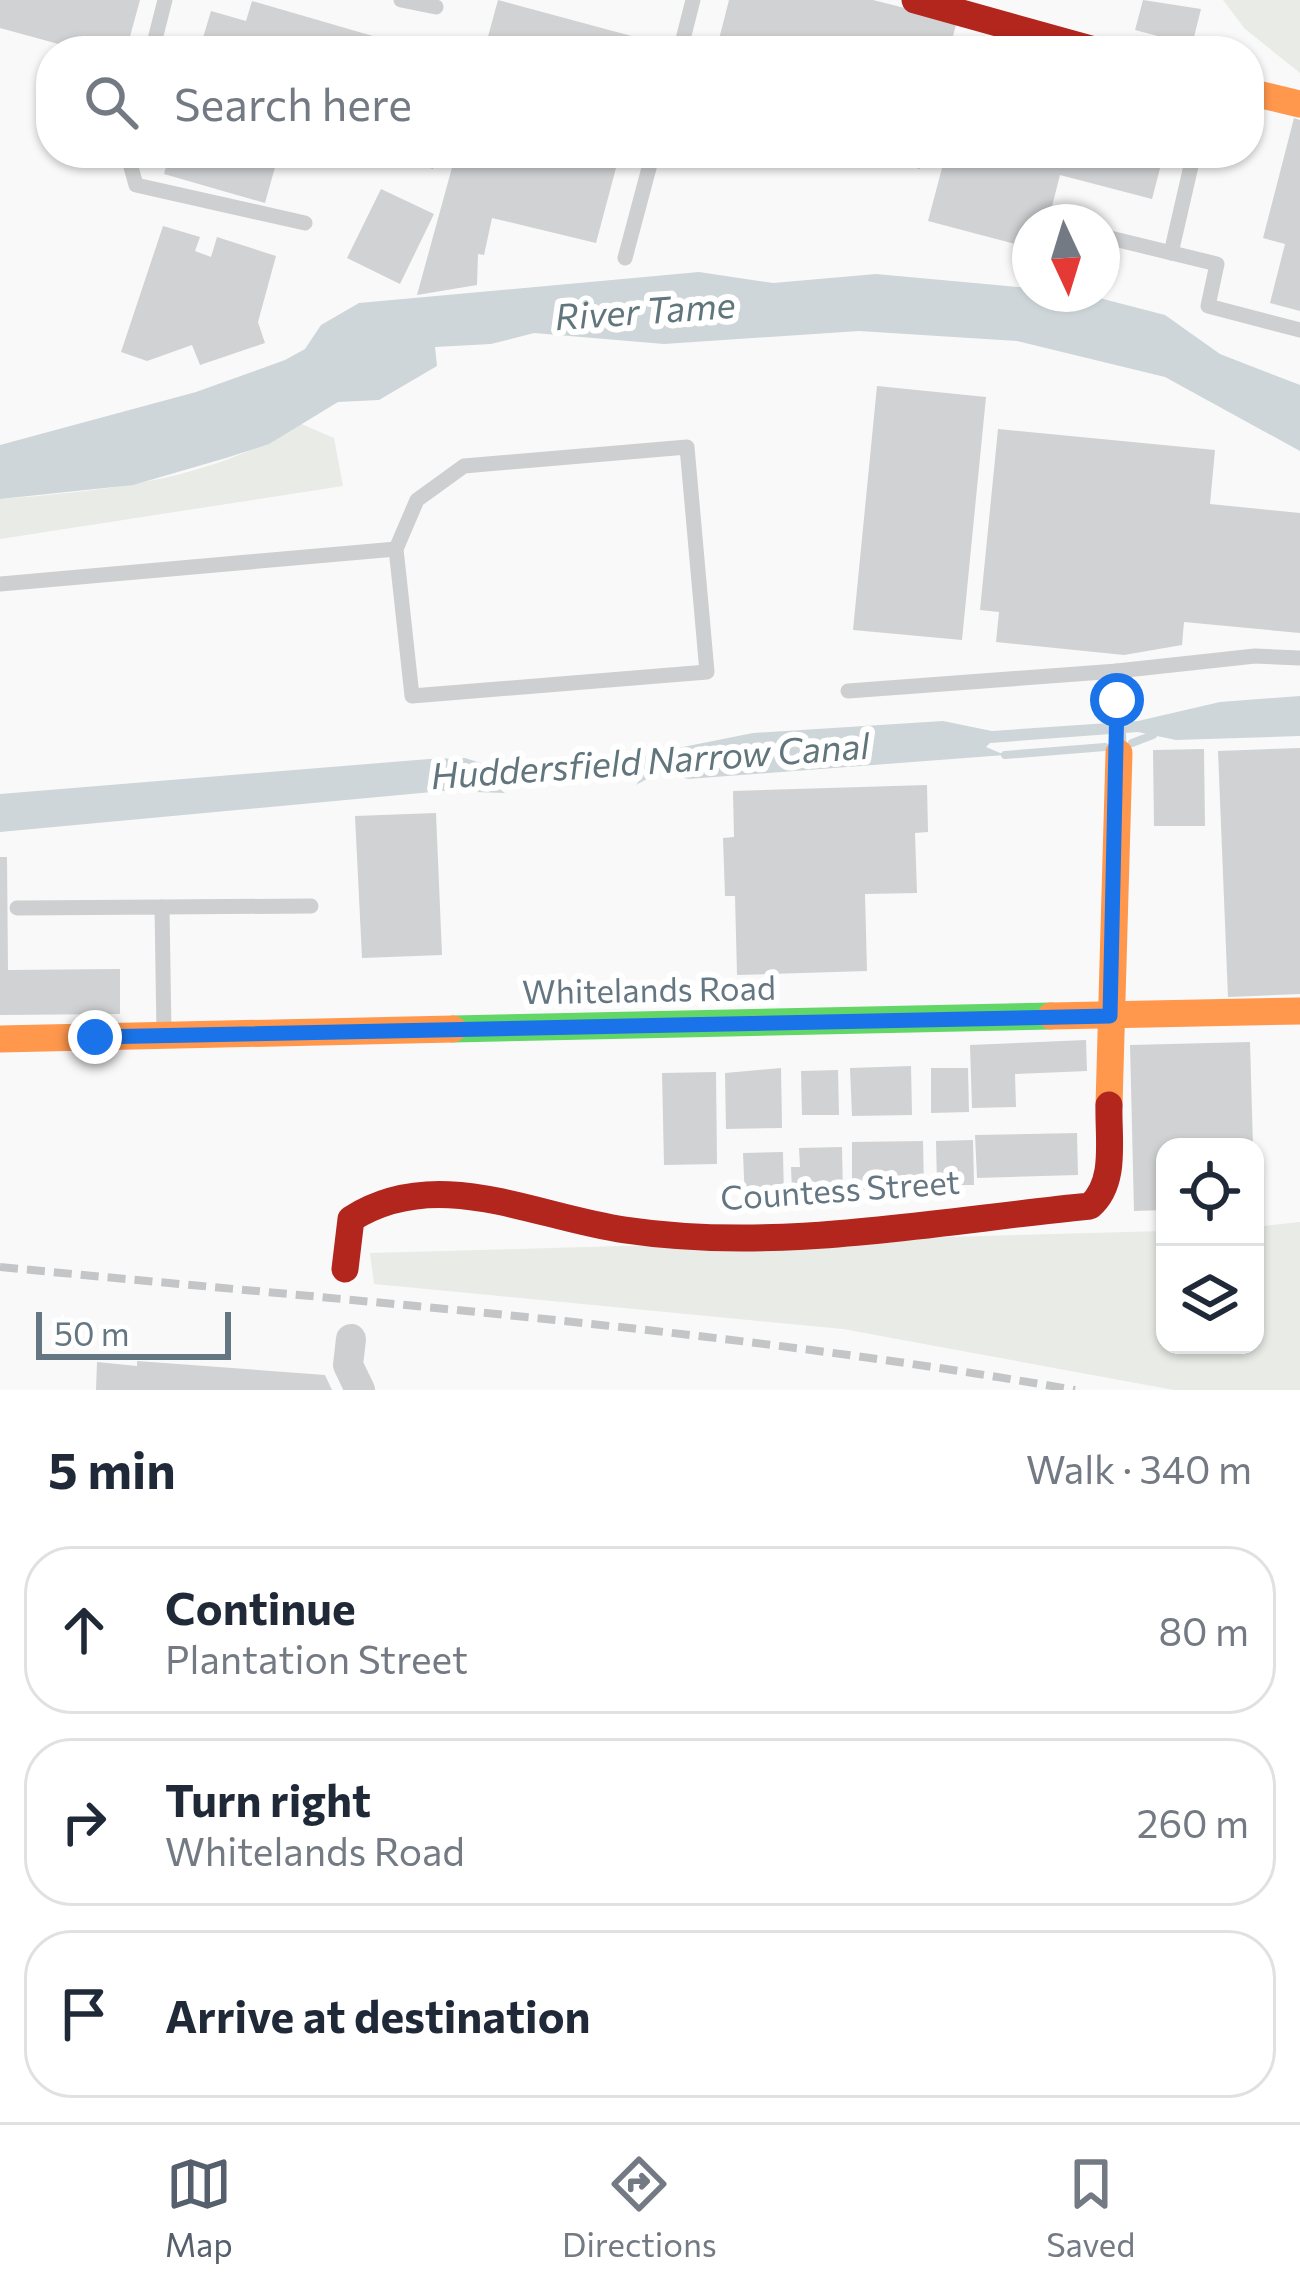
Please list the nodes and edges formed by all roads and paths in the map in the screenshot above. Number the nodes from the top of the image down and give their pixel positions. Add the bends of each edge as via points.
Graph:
1 (165, 0) edge
2 (401, 0) edge
3 (693, 0) edge
4 (915, 0) edge
5 (436, 7) dead end
6 (156, 36) edge
7 (684, 36) edge
8 (1044, 36) edge
9 (1264, 96) edge
10 (1300, 104) edge
11 (131, 168) edge
12 (649, 168) edge
13 (1191, 168) edge
14 (305, 223) dead end
15 (1120, 241) edge
16 (1171, 254) junction
17 (625, 258) dead end
18 (1300, 330) edge
19 (396, 549) junction
20 (0, 584) edge
21 (1300, 658) edge
22 (1117, 671) junction
23 (848, 691) dead end
24 (1119, 753) joint
25 (311, 906) dead end
26 (162, 907) junction
27 (17, 908) dead end
28 (1300, 1011) edge
29 (1110, 1016) junction
30 (164, 1036) junction
31 (0, 1039) edge
32 (345, 1269) dead end
33 (351, 1339) dead end
34 (360, 1390) edge

1 - 6 lane
2 - 5 lane
3 - 7 lane
4 - 8 street
9 - 10 street
11 - 14 lane via 136,184
12 - 17 lane
13 - 16 lane
15 - 16 lane
16 - 18 lane via 1216,264 1208,306
19 - 19 lane via 417,500 464,466 688,447 707,672 412,696
19 - 20 lane
21 - 22 lane
22 - 23 lane
22 - 24 lane
24 - 29 street
25 - 26 lane
26 - 27 lane
26 - 30 lane
28 - 29 street, Whitelands Road
29 - 30 street, Whitelands Road
29 - 32 street, Countess Street via 1104,1194 1090,1206 736,1238 626,1231 412,1191 373,1201 351,1219
30 - 31 street, Whitelands Road
33 - 34 street via 348,1365

